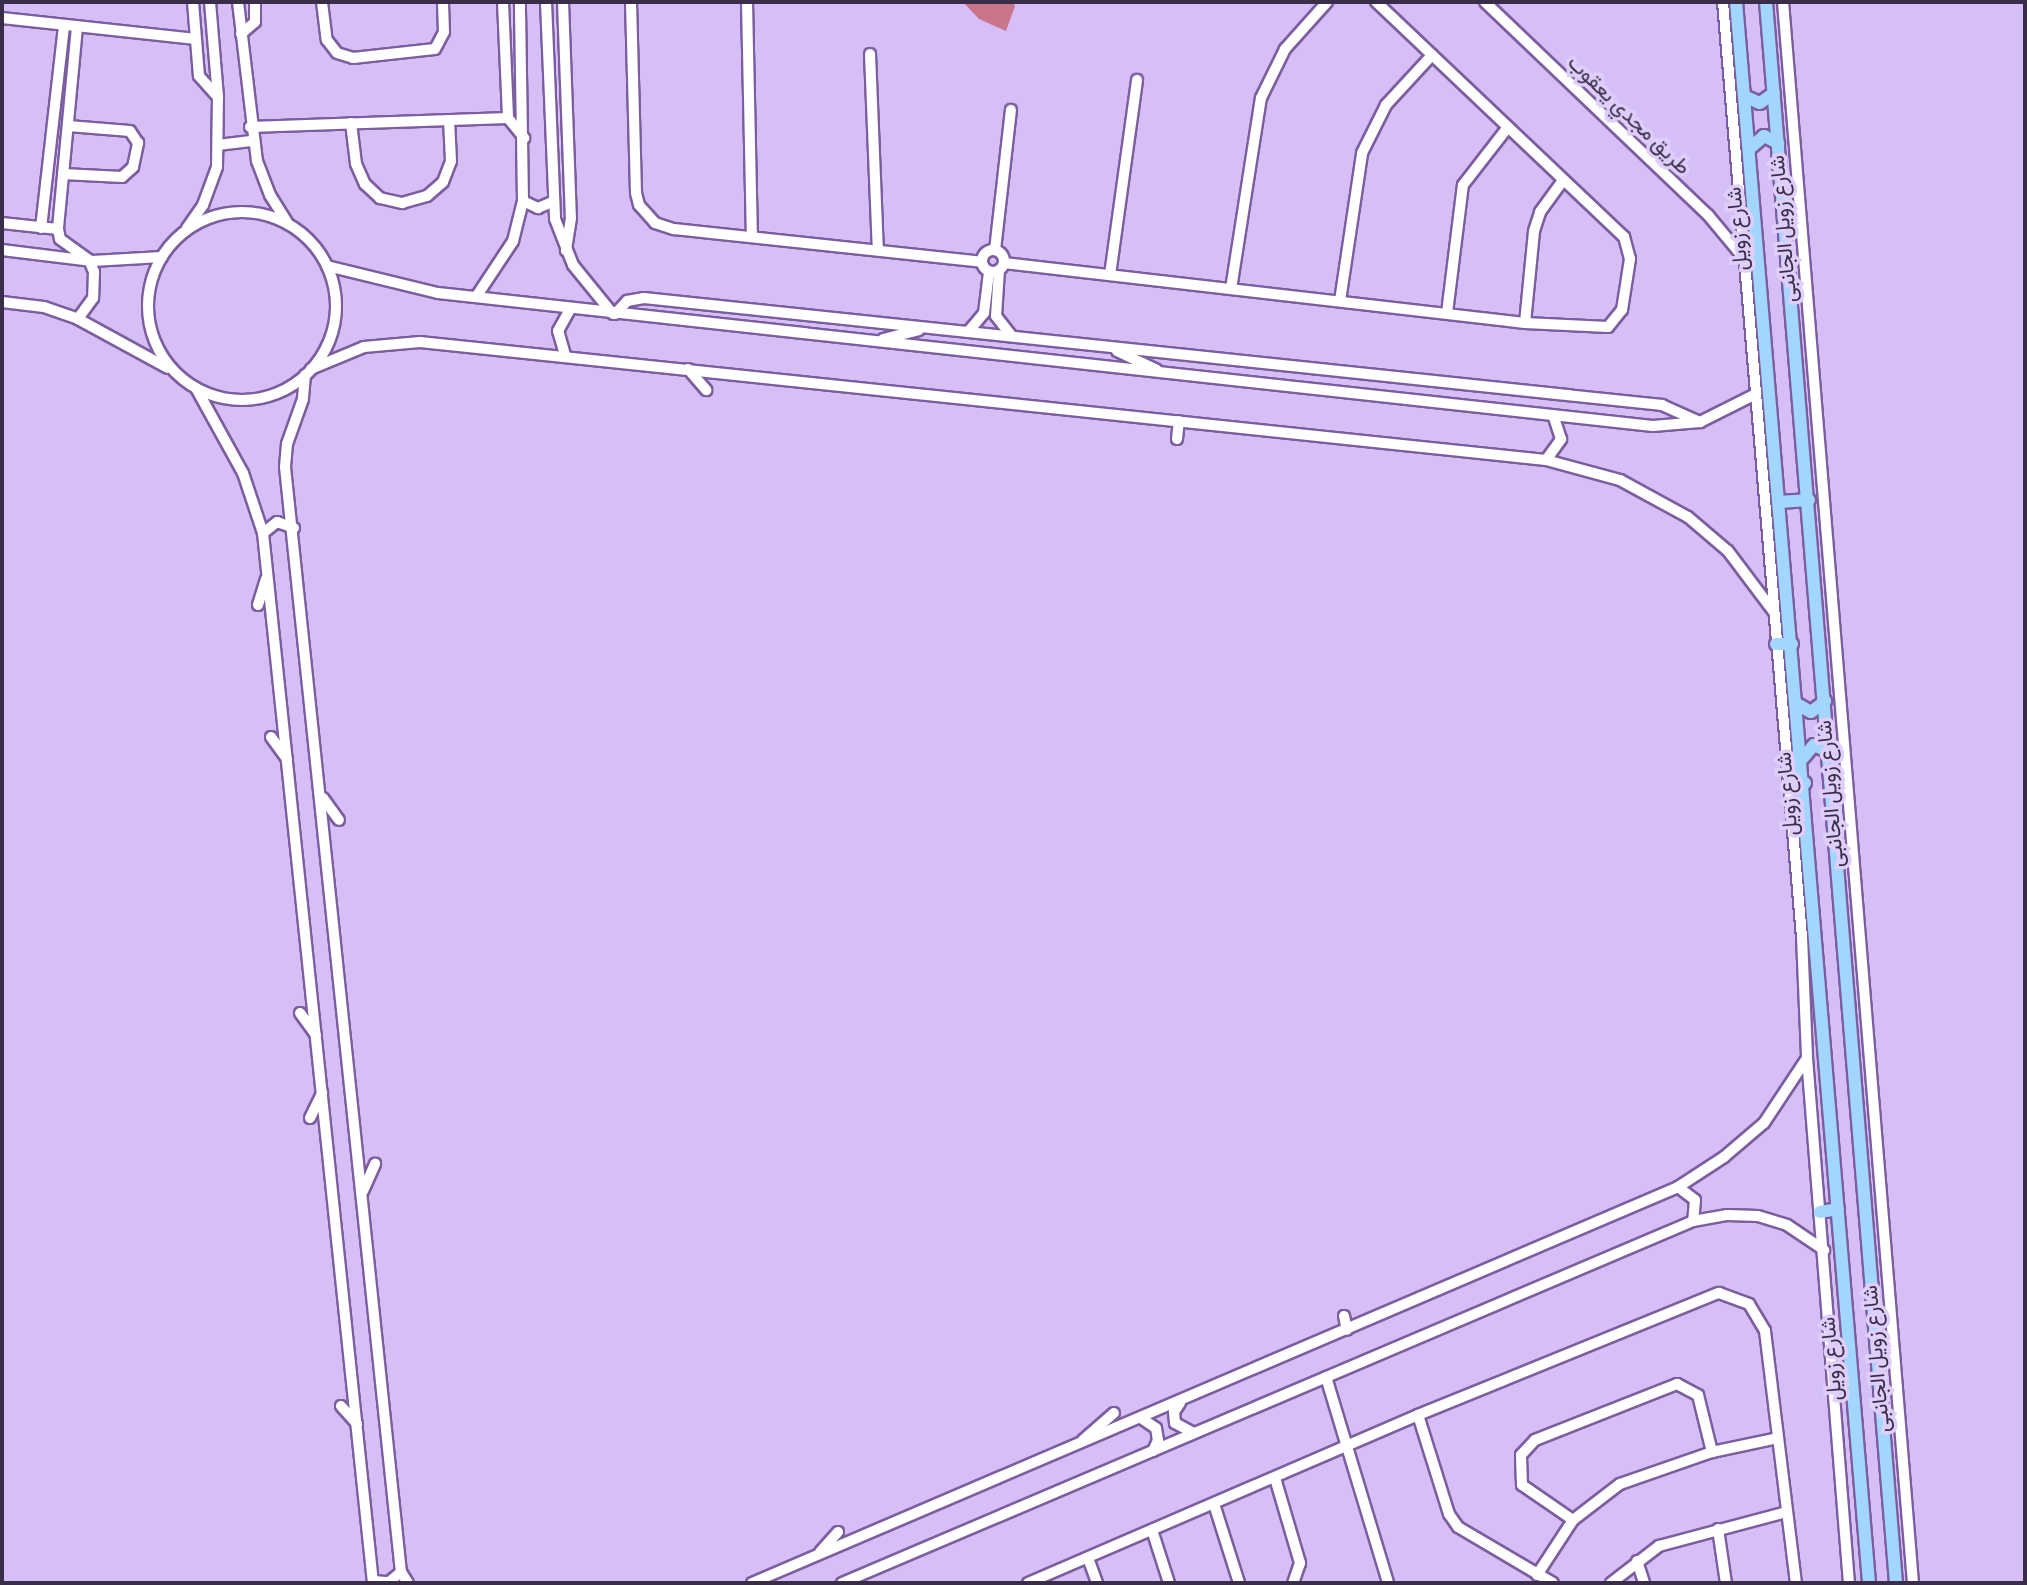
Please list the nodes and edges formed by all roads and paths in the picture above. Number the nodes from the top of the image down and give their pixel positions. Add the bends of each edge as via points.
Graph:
1 (193, 2) edge
2 (210, 2) edge
3 (239, 2) edge
4 (256, 2) edge
5 (322, 2) edge
6 (443, 2) edge
7 (503, 2) edge
8 (520, 2) edge
9 (547, 2) edge
10 (563, 2) edge
11 (631, 2) edge
12 (747, 2) edge
13 (1326, 2) edge
14 (1376, 2) edge
15 (1485, 2) edge
16 (1723, 2) edge
17 (1736, 2) edge
18 (1766, 2) edge
19 (1783, 2) edge
20 (2, 18) edge
21 (64, 25) junction
22 (78, 26) junction
23 (241, 34) junction
24 (196, 39) junction
25 (870, 54) dead end
26 (1432, 55) junction
27 (1137, 80) dead end
28 (1774, 93) junction
29 (1744, 96) junction
30 (218, 97) junction
31 (1011, 110) dead end
32 (508, 118) junction
33 (449, 120) junction
34 (351, 123) junction
35 (68, 126) junction
36 (250, 127) junction
37 (1508, 127) junction
38 (524, 138) junction
39 (253, 141) junction
40 (1779, 143) junction
41 (218, 145) junction
42 (1749, 149) junction
43 (63, 174) junction
44 (1563, 180) junction
45 (523, 201) junction
46 (552, 202) junction
47 (2, 223) edge
48 (290, 225) junction
49 (41, 228) junction
50 (58, 229) junction
51 (752, 236) junction
52 (178, 237) junction
53 (878, 249) junction
54 (2, 250) edge
55 (995, 250) junction
56 (566, 251) junction
57 (162, 257) junction
58 (1744, 259) junction
59 (89, 260) junction
60 (981, 262) junction
61 (327, 266) junction
62 (997, 268) junction
63 (1110, 275) junction
64 (1231, 289) junction
65 (476, 297) junction
66 (1340, 301) junction
67 (2, 302) edge
68 (570, 309) junction
69 (1447, 313) junction
70 (614, 314) junction
71 (78, 319) junction
72 (1525, 323) junction
73 (937, 329) junction
74 (968, 332) junction
75 (1758, 333) junction
76 (1015, 337) junction
77 (878, 341) junction
78 (1103, 346) junction
79 (565, 355) junction
80 (688, 369) junction
81 (174, 371) junction
82 (308, 372) junction
83 (1164, 374) junction
84 (196, 388) junction
85 (706, 390) dead end
86 (1756, 394) junction
87 (1553, 415) junction
88 (1179, 421) junction
89 (1700, 422) junction
90 (1177, 439) dead end
91 (1546, 460) junction
92 (1809, 500) junction
93 (1779, 502) junction
94 (293, 528) junction
95 (262, 533) junction
96 (268, 575) junction
97 (258, 605) dead end
98 (1775, 614) junction
99 (1776, 644) junction
100 (1792, 644) junction
101 (1825, 701) junction
102 (1797, 704) junction
103 (271, 737) dead end
104 (1830, 752) junction
105 (1803, 758) junction
106 (288, 761) junction
107 (1789, 783) junction
108 (1805, 783) junction
109 (321, 796) junction
110 (339, 820) dead end
111 (300, 1013) dead end
112 (317, 1037) junction
113 (1807, 1058) junction
114 (322, 1093) junction
115 (310, 1118) dead end
116 (375, 1164) dead end
117 (1678, 1187) junction
118 (363, 1192) junction
119 (1838, 1209) junction
120 (1820, 1212) junction
121 (1693, 1221) junction
122 (1824, 1250) junction
123 (1344, 1316) dead end
124 (1347, 1330) junction
125 (1326, 1377) junction
126 (1180, 1402) junction
127 (341, 1406) dead end
128 (1114, 1413) dead end
129 (1418, 1415) junction
130 (1141, 1418) junction
131 (357, 1424) junction
132 (1195, 1433) junction
133 (1778, 1438) junction
134 (1077, 1445) junction
135 (1347, 1446) junction
136 (1153, 1451) junction
137 (1712, 1452) junction
138 (1275, 1478) junction
139 (1214, 1504) junction
140 (1787, 1513) junction
141 (1573, 1520) junction
142 (1718, 1528) junction
143 (1152, 1531) junction
144 (838, 1532) dead end
145 (817, 1556) junction
146 (1088, 1558) junction
147 (1637, 1561) junction
148 (401, 1572) junction
149 (1538, 1575) junction
150 (1387, 1579) edge
151 (373, 1582) edge
152 (408, 1583) edge
153 (752, 1583) edge
154 (842, 1583) edge
155 (1028, 1583) edge
156 (1097, 1583) edge
157 (1169, 1583) edge
158 (1239, 1583) edge
159 (1293, 1583) edge
160 (1395, 1583) edge
161 (1553, 1583) edge
162 (1611, 1583) edge
163 (1644, 1583) edge
164 (1726, 1583) edge
165 (1796, 1583) edge
166 (1849, 1583) edge
167 (1869, 1583) edge
168 (1896, 1583) edge
169 (1913, 1583) edge

1 - 24 street
2 - 30 street
3 - 23 street
4 - 23 street via 255,22
5 - 6 street via 327,40 337,53 353,58 435,49 444,32
7 - 32 street
8 - 38 street
9 - 46 street
10 - 56 street via 571,218
11 - 51 street via 639,205 663,227
12 - 51 street
13 - 64 street via 1285,49 1261,98
14 - 26 street
15 - 58 street, طريق مجدي يعقوب via 1708,215
16 - 58 street, شارع زويل الجانبى
17 - 29 main road, شارع زويل
18 - 28 main road
19 - 169 street, شارع زويل الجانبى
20 - 21 street
21 - 22 street
21 - 49 street
22 - 24 street
22 - 35 street
23 - 36 street
24 - 30 street via 199,76
25 - 53 street
26 - 37 street
26 - 66 street via 1386,105 1362,153
27 - 63 street
28 - 29 main road via 1760,103
28 - 40 main road
29 - 42 main road, شارع زويل
30 - 41 street
31 - 55 street
32 - 33 street
32 - 38 street
33 - 34 street
33 - 34 street via 448,172 427,196 407,203 380,198 365,184 356,164
34 - 36 street
35 - 43 street
35 - 43 street via 130,131 138,143 132,167 123,177
36 - 39 street
37 - 44 street
37 - 69 street via 1463,185
38 - 45 street
39 - 41 street
39 - 48 street via 265,183
40 - 42 main road via 1764,136
40 - 92 main road
41 - 52 street via 212,186
42 - 75 main road, شارع زويل
43 - 50 street
44 - 72 street via 1550,195 1534,231
44 - 72 street via 1625,237 1630,259 1622,310 1616,320 1598,330
45 - 46 street via 538,208
45 - 65 street via 513,241
46 - 56 street
47 - 49 street
48 - 52 street via 252,213 232,213 204,221
48 - 61 street via 311,242
49 - 50 street
50 - 59 street via 66,245
51 - 53 street
52 - 57 street
53 - 60 street
54 - 59 street
55 - 60 street via 984,254
55 - 62 street
56 - 70 street via 591,291
57 - 59 street
57 - 81 street via 150,285 149,316 157,346
58 - 75 street, شارع زويل الجانبى
59 - 71 street via 93,298
60 - 62 street
61 - 65 street via 399,287
61 - 82 street via 335,293 335,320 327,346
62 - 63 street
62 - 74 street via 984,313
62 - 76 street via 996,316
63 - 64 street
64 - 66 street
65 - 68 street
66 - 69 street
67 - 71 street via 44,307
68 - 70 street
68 - 79 street via 558,331
69 - 72 street
70 - 73 street via 627,301 644,298
70 - 77 street
71 - 81 street
73 - 74 street
73 - 77 street
74 - 76 street
75 - 86 street, شارع زويل الجانبى
75 - 93 main road, شارع زويل
76 - 78 street
77 - 83 street
78 - 83 street
78 - 89 street via 1662,405
79 - 80 street
79 - 82 street via 392,342 355,350
80 - 85 street
80 - 88 street
81 - 84 street
82 - 84 street via 272,396 246,400 220,398
82 - 94 street via 286,457
83 - 87 street
84 - 95 street via 243,473
86 - 89 street
86 - 98 street, شارع زويل الجانبى
87 - 89 street via 1653,426
87 - 91 street via 1561,439
88 - 90 street
88 - 91 street
91 - 98 street via 1620,480 1688,517 1745,571
92 - 93 main road
92 - 101 main road
93 - 100 main road, شارع زويل
94 - 95 street via 277,522
94 - 109 street
95 - 96 street
96 - 97 street
96 - 106 street
98 - 99 street, شارع زويل الجانبى
99 - 100 main road
99 - 107 street, شارع زويل الجانبى
100 - 102 main road, شارع زويل
101 - 102 main road via 1811,712
101 - 104 main road
102 - 105 main road, شارع زويل
103 - 106 street
104 - 105 main road via 1814,746
104 - 168 main road
105 - 108 main road, شارع زويل
106 - 112 street
107 - 108 main road
107 - 113 street, شارع زويل الجانبى
108 - 119 main road, شارع زويل
109 - 110 street
109 - 118 street
111 - 112 street
112 - 114 street
113 - 117 street via 1763,1123 1724,1157
113 - 120 street, شارع زويل الجانبى
114 - 115 street
114 - 131 street
116 - 118 street
117 - 121 street via 1695,1199
117 - 124 street
118 - 148 street
119 - 120 main road
119 - 167 main road, شارع زويل
120 - 122 street, شارع زويل الجانبى
121 - 122 street via 1727,1215 1765,1218 1800,1232
121 - 125 street
122 - 166 street, شارع زويل الجانبى
123 - 124 street
124 - 126 street
125 - 132 street
125 - 135 street
126 - 130 street
126 - 132 street via 1174,1412 1175,1423
127 - 131 street
128 - 134 street
129 - 133 street via 1719,1293 1749,1304 1761,1321
129 - 135 street
129 - 149 street via 1449,1514 1458,1527
130 - 134 street
130 - 136 street via 1156,1428 1158,1440
131 - 151 street
132 - 136 street
133 - 137 street
133 - 140 street
134 - 145 street
135 - 138 street
135 - 150 street
136 - 154 street
137 - 141 street via 1620,1484
137 - 141 street via 1698,1395 1677,1384 1535,1440 1521,1455 1522,1485
138 - 139 street
138 - 159 street via 1300,1563
139 - 143 street
139 - 158 street
140 - 142 street
140 - 165 street
141 - 149 street
142 - 147 street via 1658,1546
142 - 164 street
143 - 146 street
143 - 157 street
144 - 145 street
145 - 153 street
146 - 155 street
146 - 156 street
147 - 162 street
147 - 163 street
148 - 151 street via 389,1582
148 - 152 street
149 - 161 street
150 - 160 street

